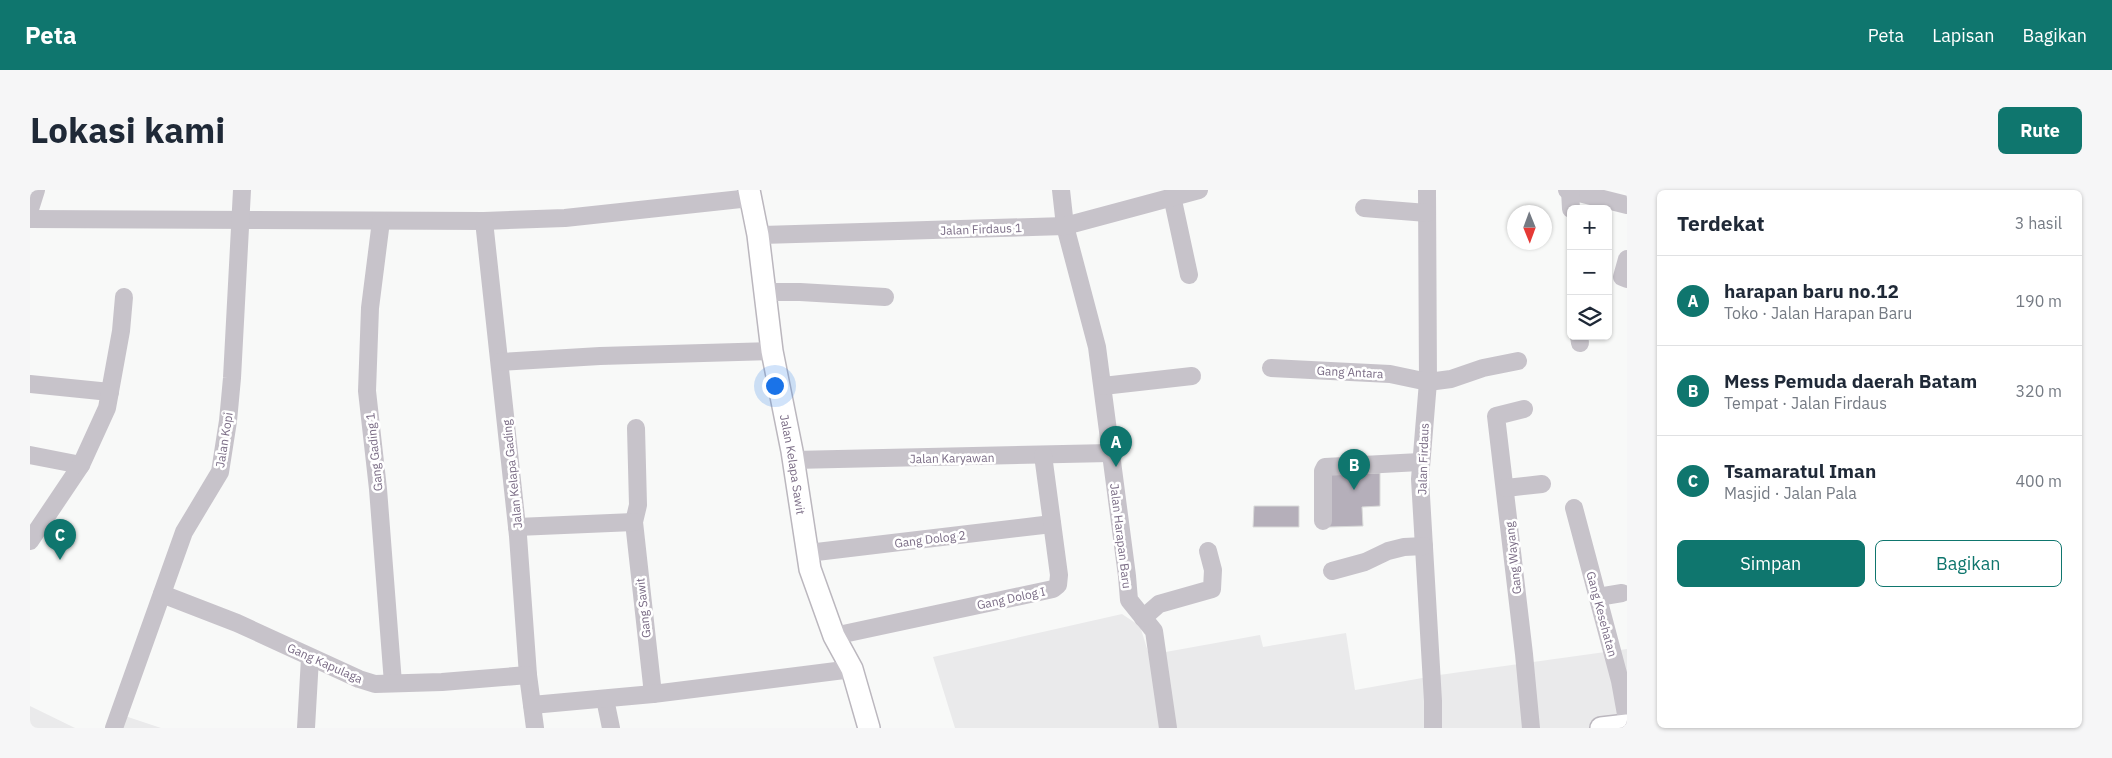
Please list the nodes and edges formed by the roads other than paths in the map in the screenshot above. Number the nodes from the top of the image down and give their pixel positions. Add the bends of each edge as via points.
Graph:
1 (36, 190) edge
2 (242, 190) edge
3 (1060, 190) edge
4 (1199, 190) edge
5 (1426, 190) edge
6 (1568, 190) edge
7 (750, 194) edge
8 (1172, 196) junction
9 (1570, 205) edge
10 (1627, 205) edge
11 (1364, 208) dead end
12 (30, 209) edge
13 (1427, 213) junction
14 (30, 219) edge
15 (242, 219) junction
16 (381, 221) junction
17 (484, 221) junction
18 (1066, 226) junction
19 (758, 235) junction
20 (1627, 259) edge
21 (1190, 275) dead end
22 (1625, 278) edge
23 (765, 292) junction
24 (124, 297) dead end
25 (885, 297) dead end
26 (772, 351) junction
27 (1518, 360) dead end
28 (500, 362) junction
29 (1270, 368) dead end
30 (1192, 376) dead end
31 (1428, 382) junction
32 (30, 384) edge
33 (1103, 386) junction
34 (110, 392) junction
35 (1524, 408) dead end
36 (636, 428) dead end
37 (1110, 453) junction
38 (30, 455) edge
39 (1042, 455) junction
40 (793, 460) junction
41 (1420, 462) junction
42 (81, 465) junction
43 (1542, 484) dead end
44 (1506, 488) junction
45 (1574, 508) dead end
46 (1323, 521) dead end
47 (634, 522) junction
48 (1052, 524) junction
49 (517, 528) junction
50 (30, 541) edge
51 (1424, 546) junction
52 (1208, 551) dead end
53 (808, 553) junction
54 (1332, 571) dead end
55 (1622, 593) dead end
56 (162, 594) junction
57 (1598, 597) junction
58 (1143, 618) junction
59 (834, 636) junction
60 (310, 658) junction
61 (852, 669) junction
62 (528, 675) junction
63 (393, 683) junction
64 (653, 694) junction
65 (605, 699) junction
66 (532, 705) junction
67 (1627, 720) edge
68 (1627, 725) edge
69 (114, 728) edge
70 (306, 728) edge
71 (535, 728) edge
72 (611, 728) edge
73 (869, 728) edge
74 (1168, 728) edge
75 (1433, 728) edge
76 (1530, 728) edge
77 (1601, 728) edge

1 - 12 street
2 - 15 street, Jalan Kopi
3 - 18 street, Jalan Harapan Baru
4 - 8 street, Jalan Firdaus 1
5 - 13 street, Jalan Firdaus
6 - 9 street
6 - 10 street
7 - 17 street via 565,218
7 - 19 main road, Jalan Kelapa Sawit
8 - 18 street, Jalan Firdaus 1
8 - 21 street
11 - 13 street
13 - 31 street, Jalan Firdaus
14 - 15 street
15 - 16 street
15 - 56 street, Jalan Kopi via 229,412 220,472 184,532
16 - 17 street
16 - 63 street, Gang Gading 1 via 370,308 367,391
17 - 28 street, Jalan Kelapa Gading
18 - 19 street, Jalan Firdaus 1
18 - 33 street, Jalan Harapan Baru via 1097,347
19 - 23 main road, Jalan Kelapa Sawit
20 - 22 street
23 - 25 street
23 - 26 main road, Jalan Kelapa Sawit
24 - 34 street
26 - 28 street
26 - 40 main road, Jalan Kelapa Sawit
27 - 31 street via 1451,379
28 - 49 street, Jalan Kelapa Gading
29 - 31 street, Gang Antara via 1390,374
30 - 33 street
31 - 41 street, Jalan Firdaus
32 - 34 street
33 - 37 street, Jalan Harapan Baru
34 - 42 street via 107,408
35 - 44 street, Gang Wayang via 1496,416
36 - 47 street, Gang Sawit via 638,505
37 - 39 street, Jalan Karyawan
37 - 58 street, Jalan Harapan Baru via 1129,600
38 - 42 street
39 - 40 street, Jalan Karyawan
39 - 48 street, Gang Dolog I
40 - 53 main road, Jalan Kelapa Sawit
41 - 46 street via 1326,467 1323,472
41 - 51 street, Jalan Firdaus
42 - 50 street
43 - 44 street
44 - 76 street, Gang Wayang
45 - 57 street, Gang Kesehatan
47 - 49 street
47 - 64 street, Gang Sawit
48 - 53 street, Gang Dolog 2
48 - 59 street, Gang Dolog I via 1059,575 1058,585 1053,589
49 - 62 street, Jalan Kelapa Gading
51 - 54 street via 1388,551 1365,562
51 - 75 street, Jalan Firdaus
52 - 58 street via 1213,570 1212,588 1159,604
53 - 59 main road, Jalan Kelapa Sawit via 810,569
55 - 57 street
56 - 60 street, Gang Kapulaga via 237,623
56 - 69 street, Jalan Kopi
57 - 67 street, Gang Kesehatan
58 - 74 street, Jalan Harapan Baru via 1154,631
59 - 61 main road, Jalan Kelapa Sawit
60 - 63 street, Gang Kapulaga via 375,684
60 - 70 street
61 - 64 street
61 - 73 main road, Jalan Kelapa Sawit
62 - 63 street, Gang Kapulaga
62 - 66 street, Jalan Kelapa Gading
64 - 65 street
65 - 66 street
65 - 72 street
66 - 71 street, Jalan Kelapa Gading
68 - 77 main road

